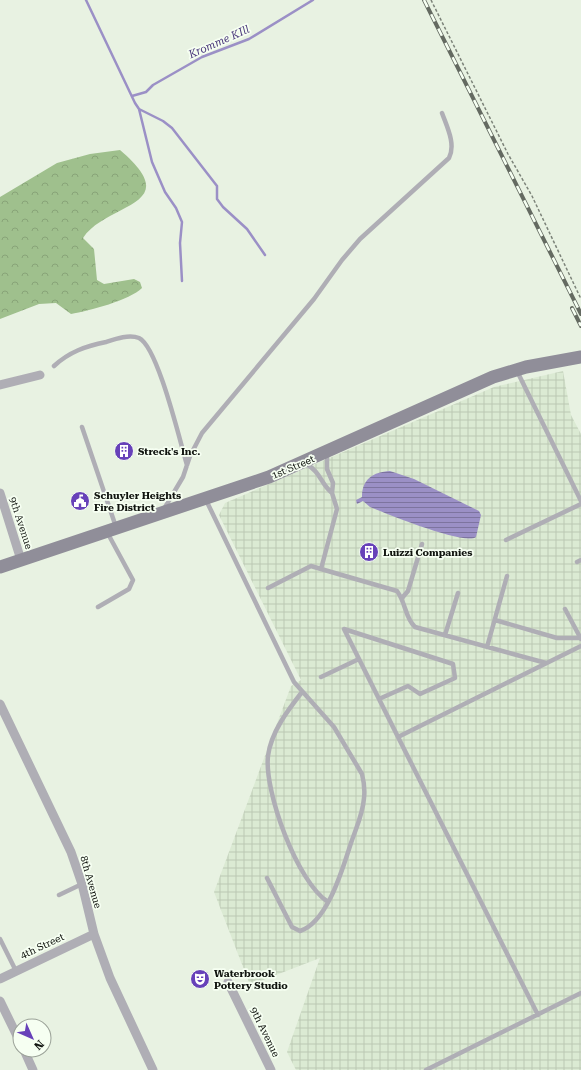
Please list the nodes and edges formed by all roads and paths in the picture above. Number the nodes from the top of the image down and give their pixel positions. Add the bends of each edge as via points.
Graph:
1 (431, 0) edge
2 (442, 113) dead end
3 (581, 299) edge
4 (581, 357) edge
5 (54, 366) dead end
6 (517, 369) junction
7 (40, 375) dead end
8 (0, 385) edge
9 (82, 427) dead end
10 (328, 452) junction
11 (304, 462) junction
12 (187, 465) junction
13 (0, 493) edge
14 (332, 493) junction
15 (206, 500) junction
16 (581, 502) edge
17 (162, 514) junction
18 (112, 530) junction
19 (506, 540) dead end
20 (422, 544) dead end
21 (22, 560) junction
22 (0, 567) edge
23 (321, 569) junction
24 (507, 576) dead end
25 (268, 588) dead end
26 (458, 593) dead end
27 (402, 598) junction
28 (98, 607) dead end
29 (566, 610) dead end
30 (495, 620) junction
31 (445, 635) junction
32 (581, 639) edge
33 (581, 646) edge
34 (488, 647) junction
35 (359, 659) junction
36 (546, 663) junction
37 (321, 678) dead end
38 (302, 692) junction
39 (380, 699) junction
40 (0, 704) edge
41 (398, 737) junction
42 (268, 878) dead end
43 (82, 884) junction
44 (59, 895) dead end
45 (328, 902) junction
46 (94, 934) junction
47 (0, 939) edge
48 (16, 971) junction
49 (0, 979) edge
50 (228, 982) dead end
51 (581, 994) edge
52 (0, 1001) edge
53 (538, 1015) junction
54 (12, 1026) edge
55 (28, 1058) edge
56 (34, 1070) edge
57 (153, 1070) edge
58 (271, 1070) edge
59 (426, 1070) edge

1 - 3 path via 508,154 532,196
2 - 12 lane via 451,139 452,151 449,158 349,250 314,299 202,433
4 - 6 street, 1st Street
5 - 12 lane via 74,352 94,344 129,337 142,340 150,349 159,371
6 - 10 street, 1st Street via 476,384
6 - 16 lane
7 - 8 street
9 - 18 lane
10 - 11 street, 1st Street
10 - 14 lane via 326,463 333,483
11 - 14 lane via 315,469 325,487
11 - 15 street, 1st Street
12 - 17 lane
13 - 21 street, 9th Avenue
14 - 23 lane via 336,514
15 - 17 street, 1st Street
15 - 38 lane via 294,682
16 - 19 lane
17 - 18 street, 1st Street
18 - 21 street, 1st Street
18 - 28 lane via 133,580 129,589
20 - 27 lane via 408,591
21 - 22 street, 1st Street
23 - 25 lane via 311,566
23 - 27 lane via 397,591
24 - 30 lane
26 - 31 lane
27 - 31 lane via 410,622 415,627
29 - 32 lane
30 - 32 lane via 557,638
30 - 34 lane
31 - 34 lane
33 - 36 lane
34 - 36 lane
35 - 37 lane
35 - 39 lane
35 - 39 lane via 344,629 453,664 455,678 420,694 408,686
36 - 41 lane
38 - 45 lane via 276,731 268,755 268,775 289,846 311,887
38 - 45 lane via 334,727 362,774 364,787 363,810
39 - 41 lane
40 - 43 street, 8th Avenue via 71,852
41 - 53 lane
42 - 45 lane via 290,925 295,930 303,930 312,924
43 - 44 lane
43 - 46 street, 8th Avenue
46 - 48 street, 4th Street
46 - 57 street, 8th Avenue via 112,982
47 - 48 lane
48 - 49 street, 4th Street
50 - 58 street, 9th Avenue
51 - 53 lane
52 - 54 street
53 - 59 lane
55 - 56 street

